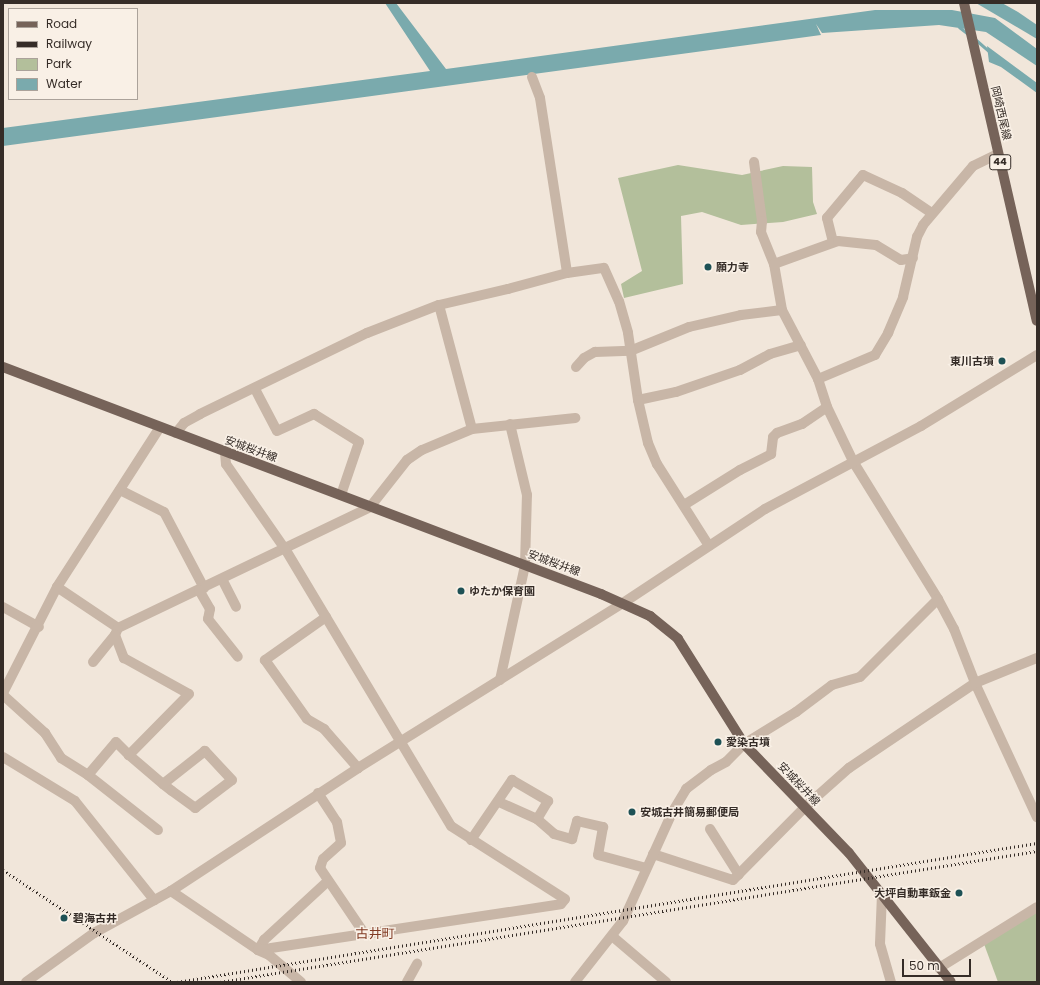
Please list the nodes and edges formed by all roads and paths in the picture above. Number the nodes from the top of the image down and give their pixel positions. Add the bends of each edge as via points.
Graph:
1 (964, 3) edge
2 (532, 77) dead end
3 (998, 154) junction
4 (754, 162) dead end
5 (932, 213) junction
6 (833, 242) junction
7 (913, 258) junction
8 (774, 264) junction
9 (566, 273) junction
10 (439, 305) junction
11 (782, 310) junction
12 (1037, 321) edge
13 (801, 345) junction
14 (630, 351) junction
15 (1037, 355) edge
16 (3, 367) edge
17 (576, 367) dead end
18 (818, 379) junction
19 (255, 388) junction
20 (638, 400) junction
21 (827, 407) junction
22 (575, 418) dead end
23 (510, 424) junction
24 (160, 427) junction
25 (472, 429) junction
26 (176, 433) junction
27 (225, 452) junction
28 (854, 463) junction
29 (120, 490) junction
30 (341, 495) junction
31 (684, 505) junction
32 (370, 507) junction
33 (709, 546) junction
34 (286, 549) junction
35 (525, 565) junction
36 (222, 579) junction
37 (57, 587) junction
38 (202, 589) junction
39 (938, 599) junction
40 (623, 603) junction
41 (3, 607) edge
42 (236, 607) dead end
43 (326, 617) junction
44 (39, 627) junction
45 (116, 632) junction
46 (238, 657) dead end
47 (1037, 658) edge
48 (93, 662) dead end
49 (500, 680) junction
50 (975, 683) junction
51 (4, 692) edge
52 (401, 741) junction
53 (744, 744) junction
54 (129, 755) junction
55 (3, 757) edge
56 (358, 768) junction
57 (88, 775) junction
58 (164, 784) junction
59 (318, 793) junction
60 (499, 802) junction
61 (805, 807) junction
62 (1037, 817) edge
63 (537, 819) junction
64 (710, 829) dead end
65 (158, 830) dead end
66 (471, 840) junction
67 (653, 854) junction
68 (646, 868) junction
69 (739, 875) junction
70 (328, 881) junction
71 (171, 891) junction
72 (882, 894) junction
73 (154, 900) junction
74 (1037, 907) edge
75 (364, 932) junction
76 (612, 936) junction
77 (258, 950) junction
78 (417, 964) dead end
79 (939, 968) junction
80 (26, 982) edge
81 (300, 982) edge
82 (407, 982) edge
83 (575, 982) edge
84 (666, 982) edge
85 (891, 982) edge
86 (951, 982) edge

1 - 3 main road, 岡崎西尾線 / 44
2 - 9 street via 540,98
3 - 5 street via 973,166
3 - 12 main road, 岡崎西尾線 / 44
4 - 8 street via 762,221 761,232
5 - 6 street via 902,193 864,175 827,218
5 - 7 street via 917,238
6 - 7 street via 876,245 901,260
6 - 8 street
7 - 18 street via 903,297 888,333 875,355
8 - 11 street
9 - 10 street via 508,290
9 - 14 street via 604,268 619,301
10 - 19 street via 367,333
10 - 25 street
11 - 13 street
11 - 14 street via 741,314 689,327
13 - 18 street
13 - 20 street via 770,354 740,370 676,392
14 - 17 street via 595,352 584,358
14 - 20 street
15 - 28 street via 921,426
16 - 24 main road, 安城桜井線
18 - 21 street
19 - 26 street via 184,423
19 - 30 street via 277,430 314,414 360,442
20 - 31 street via 648,444
21 - 28 street
21 - 31 street via 802,424 777,433 773,437 771,454
22 - 23 street
23 - 25 street
23 - 35 street via 527,495
24 - 26 main road, 安城桜井線
24 - 29 street
25 - 32 street via 422,450 407,460
26 - 27 main road, 安城桜井線
27 - 30 main road, 安城桜井線
27 - 34 street via 226,464
28 - 33 street via 828,473 765,509
28 - 39 street
29 - 37 street
29 - 38 street via 164,512
30 - 32 main road, 安城桜井線
31 - 33 street
32 - 34 street
32 - 35 main road, 安城桜井線
33 - 40 street
34 - 36 street
34 - 43 street
35 - 40 main road, 安城桜井線
35 - 49 street
36 - 38 street
36 - 42 street
37 - 44 street
37 - 45 street
38 - 45 street
38 - 46 street via 210,609 208,619
39 - 50 street via 954,629
39 - 53 street via 860,677 832,685 796,712
40 - 49 street
40 - 53 main road, 安城桜井線 via 650,616 678,639
41 - 44 street
43 - 52 street
43 - 56 street via 265,660 306,719 324,729
44 - 51 street
45 - 48 street
45 - 54 street via 124,658 189,694
47 - 50 street
49 - 52 street
50 - 61 street via 849,768
50 - 62 street
51 - 57 street via 46,733 61,758
52 - 56 street
52 - 66 street via 451,826
53 - 61 main road, 安城桜井線
53 - 67 street via 726,762 686,789
54 - 57 street via 116,742
54 - 58 street
55 - 73 street via 75,801
56 - 59 street
57 - 65 street
58 - 58 street via 195,808 232,780 205,751
59 - 70 street via 337,822 341,843 323,859 320,868
59 - 71 street
60 - 63 street
60 - 63 street via 512,780 548,801
60 - 66 street
61 - 69 street
61 - 72 main road, 安城桜井線 via 849,853
63 - 68 street via 554,834 572,839 577,821 603,827 598,855
64 - 69 street
66 - 75 street via 564,896 564,902
67 - 68 street
67 - 69 street via 732,880
68 - 76 street via 623,921
70 - 75 street
70 - 77 street via 264,940
71 - 73 street
71 - 77 street
72 - 79 main road, 安城桜井線
72 - 85 street via 880,944
73 - 80 street via 94,933
74 - 79 street
75 - 77 street
76 - 83 street
76 - 84 street
77 - 81 street via 270,955
78 - 82 street
79 - 86 main road, 安城桜井線

